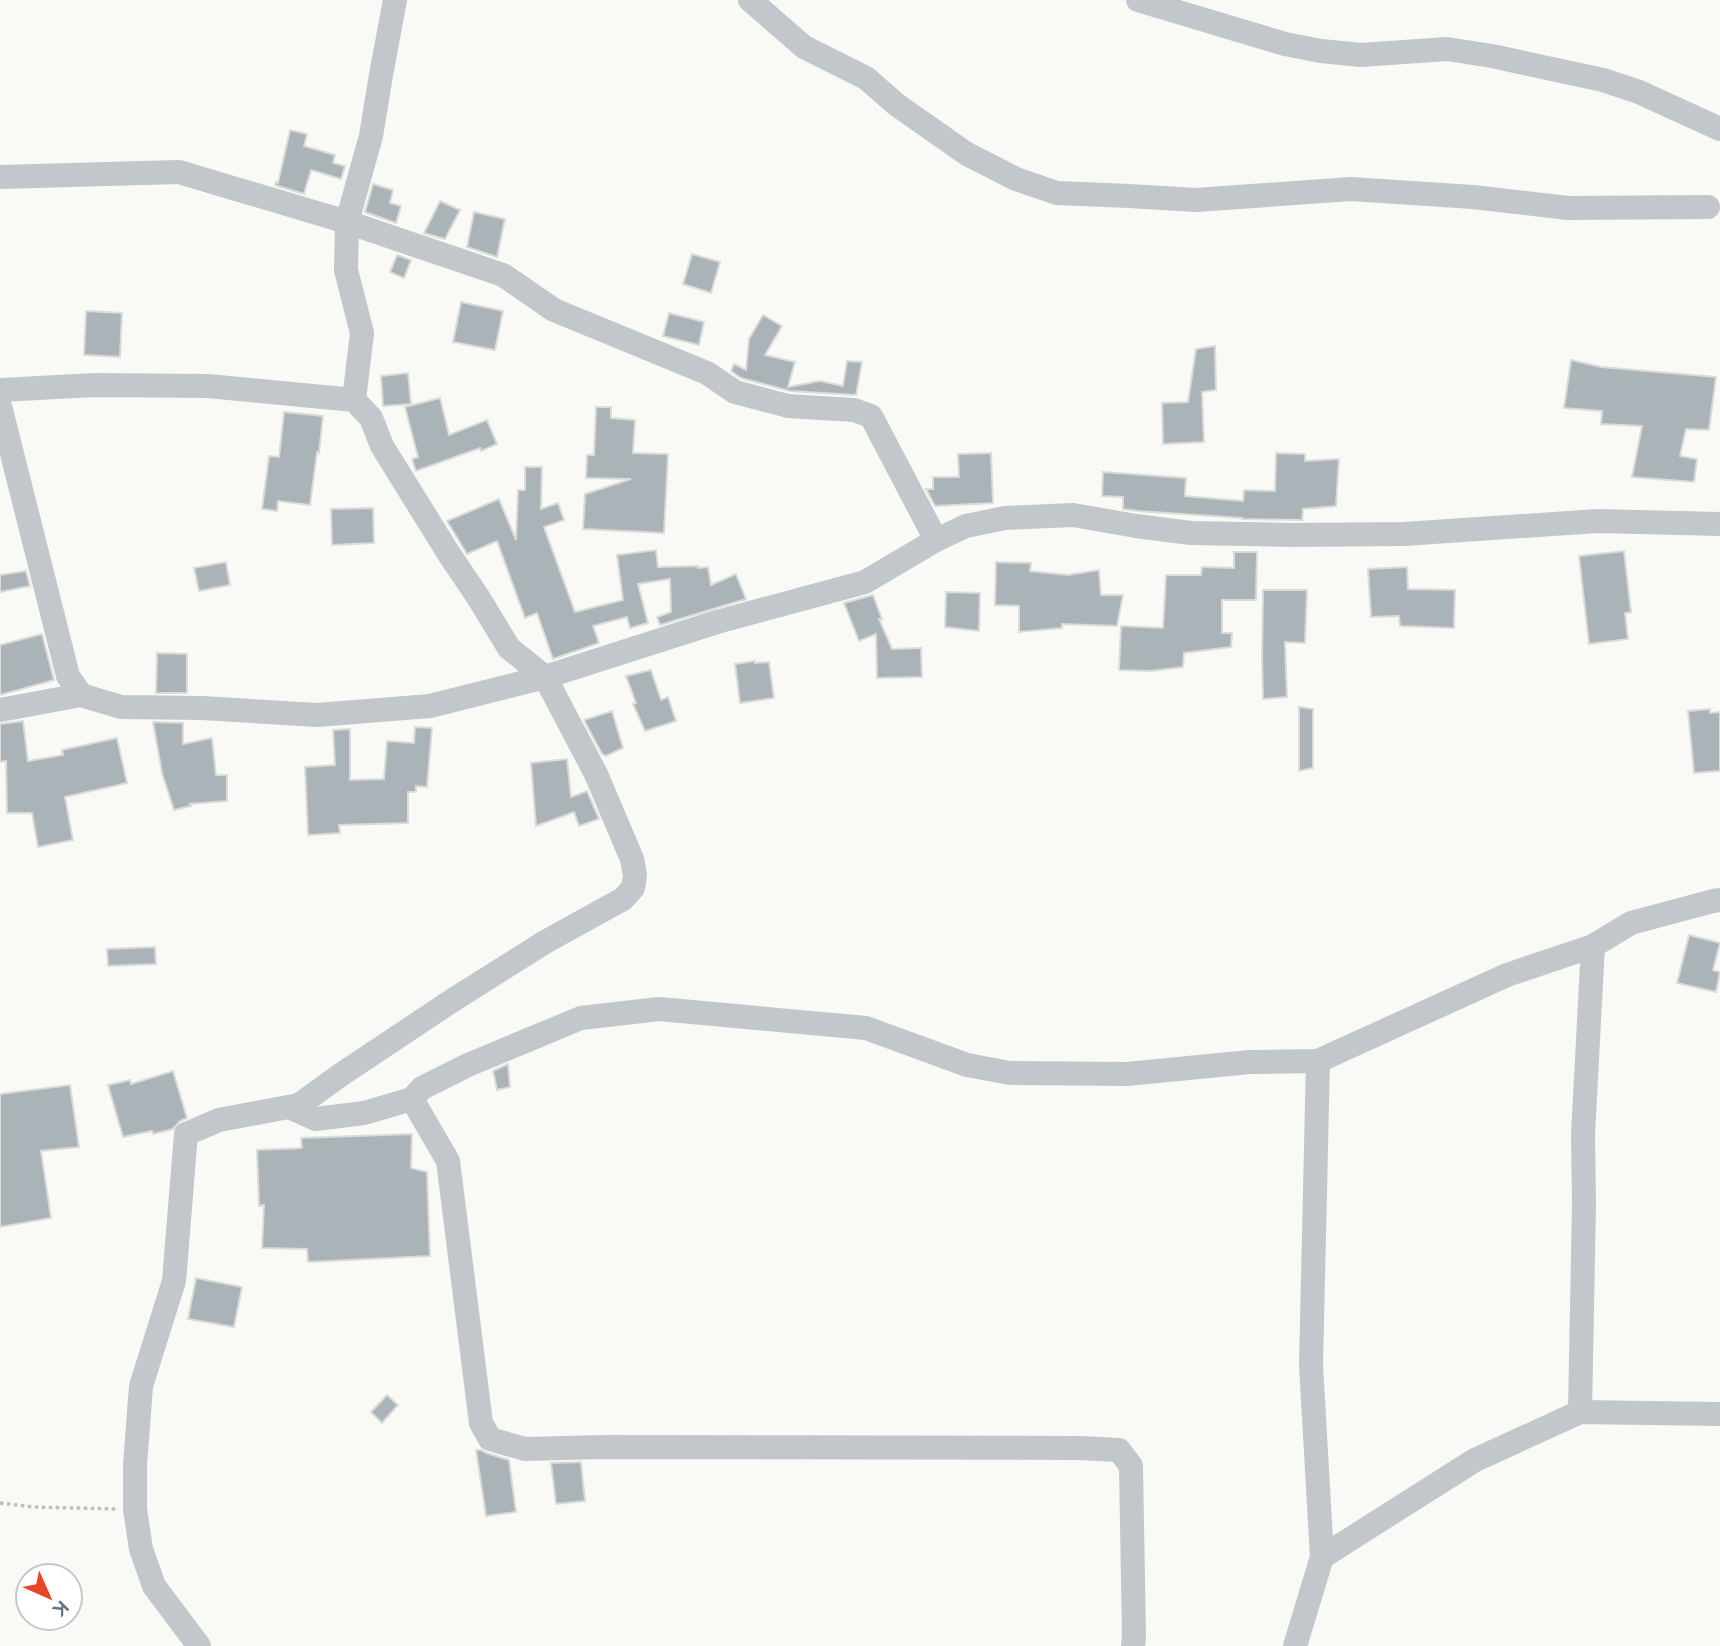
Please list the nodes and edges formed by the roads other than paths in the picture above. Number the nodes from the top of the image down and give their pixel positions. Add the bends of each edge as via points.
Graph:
1 (395, 0) edge
2 (750, 0) edge
3 (1138, 0) edge
4 (1720, 129) edge
5 (0, 177) edge
6 (1708, 207) dead end
7 (347, 222) junction
8 (0, 390) edge
9 (354, 400) junction
10 (0, 406) edge
11 (1720, 523) edge
12 (936, 540) junction
13 (545, 677) junction
14 (81, 695) junction
15 (0, 710) edge
16 (1720, 901) edge
17 (1593, 946) junction
18 (1318, 1061) junction
19 (412, 1099) junction
20 (289, 1107) junction
21 (1580, 1412) junction
22 (1720, 1414) edge
23 (1322, 1557) junction
24 (199, 1646) edge
25 (1133, 1646) edge
26 (1295, 1646) edge

1 - 7 street via 371,136
2 - 6 street via 804,47 866,78 967,154 1057,194 1196,200 1351,189 1568,208
3 - 4 street via 1321,51 1361,55 1447,49 1492,55 1603,80
5 - 7 street via 179,172
7 - 9 street via 346,271 362,333
7 - 12 street via 503,275 554,310 707,373 735,392 788,406 871,415
8 - 9 street via 208,386
9 - 13 street via 371,418 382,446 509,648
10 - 14 street via 68,676
11 - 12 street via 1598,521 1404,534 1291,535 1191,533 1073,515 1005,518 966,526
12 - 13 street via 865,582 717,622
13 - 14 street via 430,706 317,715 121,707
13 - 20 street via 596,774 632,859 633,888 622,899 453,1000 299,1105
14 - 15 street
16 - 17 street via 1631,923
17 - 18 street via 1507,975
17 - 21 street via 1583,1135
18 - 19 street via 1250,1062 1127,1074 1010,1073 967,1065 866,1028 659,1009 581,1018 468,1065 422,1088
18 - 23 street via 1311,1366
19 - 20 street via 364,1113 316,1119
19 - 25 street via 448,1161 481,1423 490,1439 525,1449 1119,1450 1131,1466
20 - 24 street via 219,1120 186,1134 174,1281 141,1386 135,1465 141,1549 154,1586
21 - 22 street
21 - 23 street via 1475,1460
23 - 26 street

